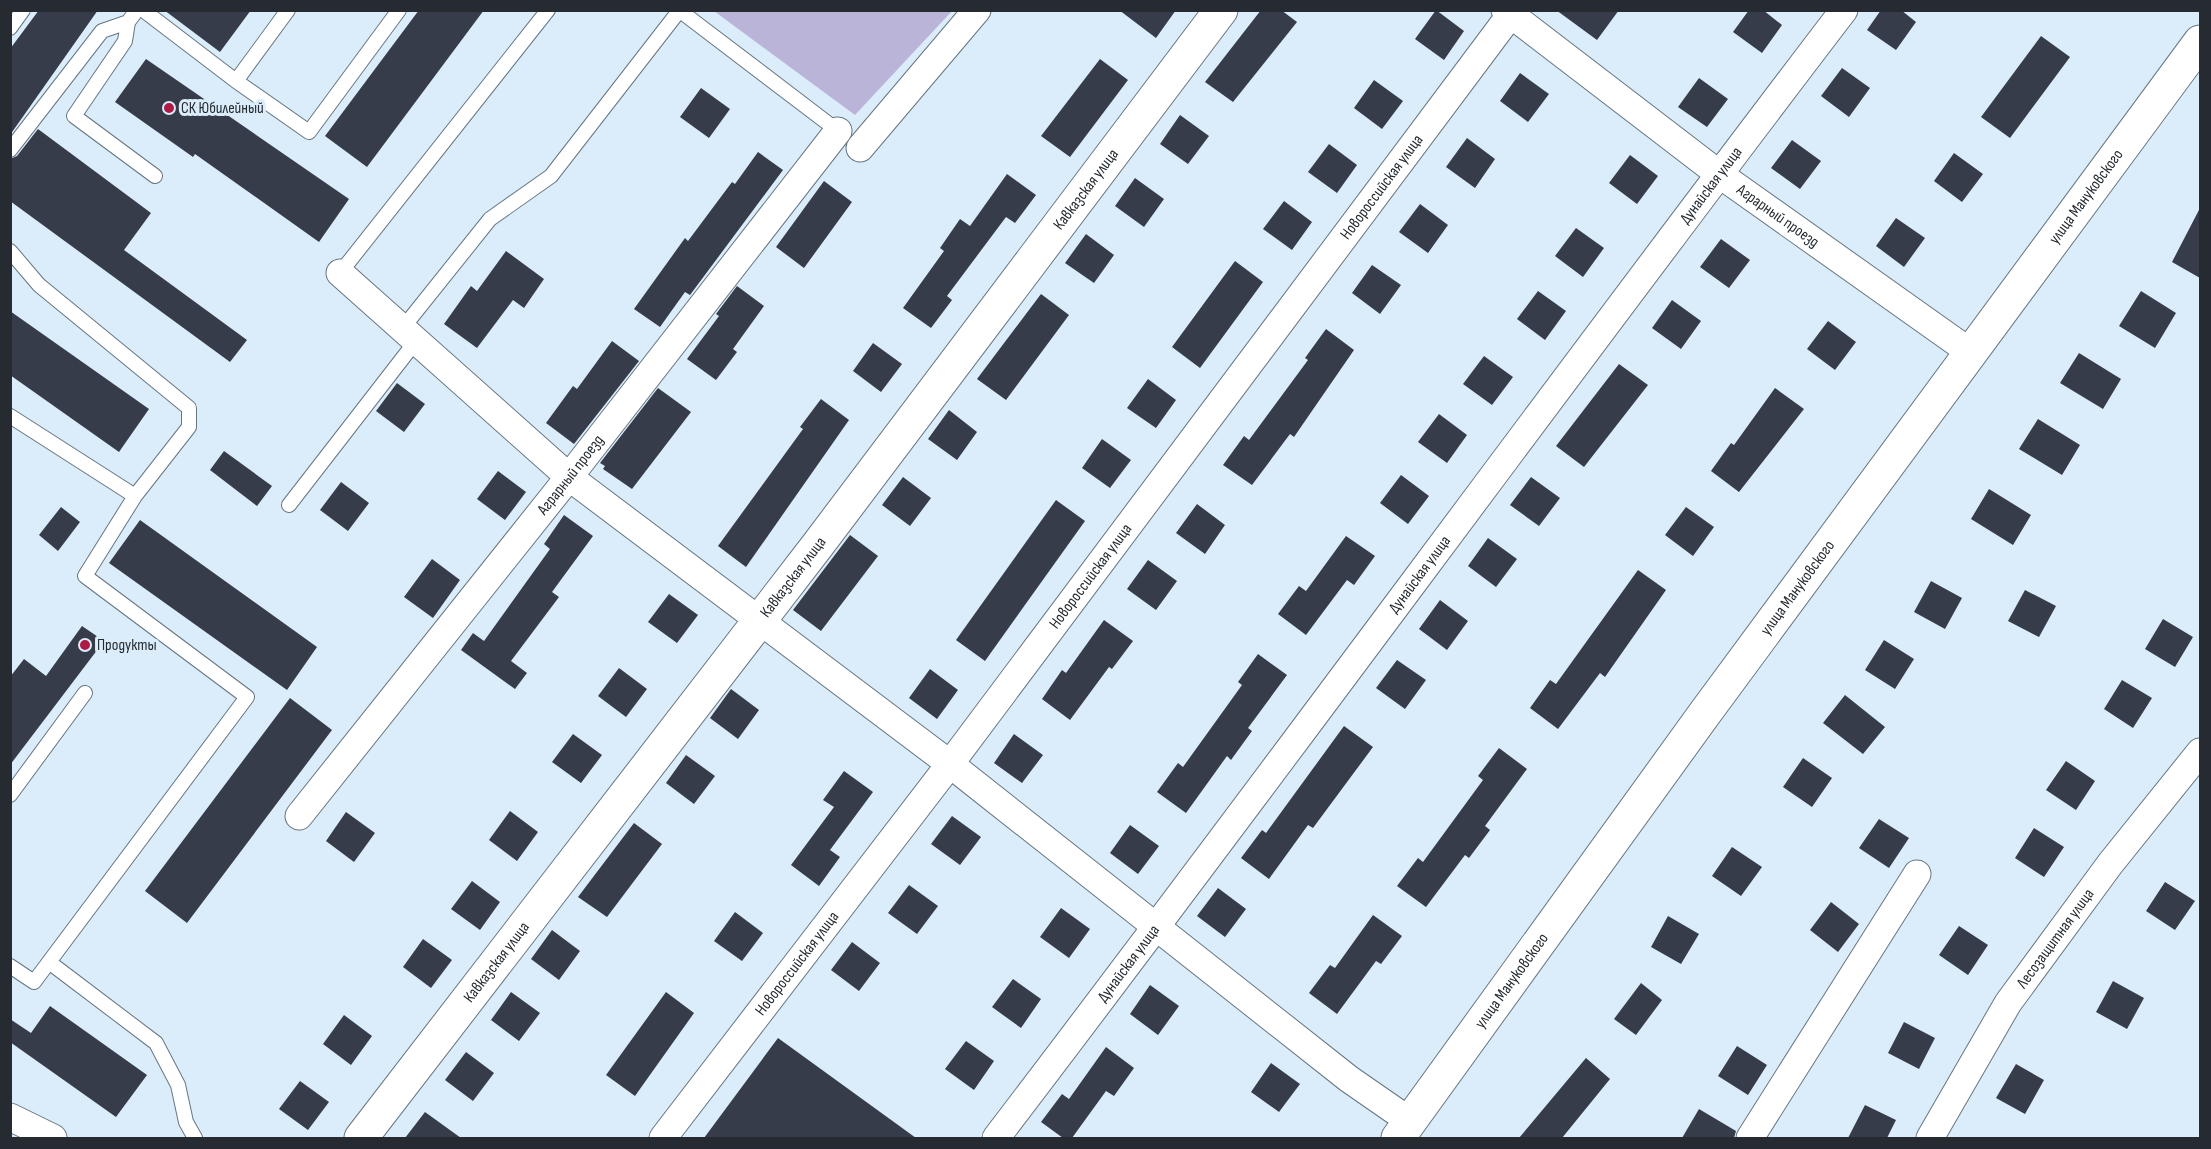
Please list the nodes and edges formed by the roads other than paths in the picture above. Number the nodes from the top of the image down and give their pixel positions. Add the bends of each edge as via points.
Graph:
1 (24, 10) edge
2 (137, 10) edge
3 (143, 10) edge
4 (288, 10) edge
5 (399, 10) edge
6 (548, 10) edge
7 (977, 10) edge
8 (1221, 10) edge
9 (1844, 10) edge
10 (679, 11) edge
11 (1510, 12) edge
12 (128, 22) junction
13 (10, 28) edge
14 (2200, 42) edge
15 (236, 81) junction
16 (838, 131) junction
17 (860, 148) joint
18 (10, 150) edge
19 (1719, 174) junction
20 (155, 176) dead end
21 (10, 251) edge
22 (340, 273) joint
23 (409, 335) junction
24 (1970, 352) junction
25 (10, 416) edge
26 (569, 477) junction
27 (135, 496) junction
28 (289, 505) dead end
29 (758, 622) junction
30 (85, 693) dead end
31 (2200, 752) edge
32 (950, 764) junction
33 (10, 795) edge
34 (299, 816) dead end
35 (1917, 874) dead end
36 (1156, 928) junction
37 (49, 963) junction
38 (10, 966) edge
39 (10, 1117) edge
40 (1405, 1130) edge
41 (53, 1138) edge
42 (195, 1138) edge
43 (361, 1138) edge
44 (663, 1138) edge
45 (996, 1138) edge
46 (1750, 1138) edge
47 (1930, 1138) edge

1 - 13 lane
2 - 12 lane
3 - 15 lane
4 - 15 lane
5 - 15 lane via 309,132
6 - 22 lane
7 - 17 street
8 - 29 street, Кавказская улица
9 - 19 street, Дунайская улица
10 - 16 lane
10 - 23 lane via 551,176 490,219
11 - 19 street, Аграрный проезд
11 - 32 street, Новороссийская улица
12 - 18 lane via 102,31
12 - 20 lane via 125,41 74,116
14 - 24 street, улица Мануковского
16 - 17 lane
16 - 26 street, Аграрный проезд
19 - 24 street, Аграрный проезд
19 - 36 street, Дунайская улица
21 - 27 lane via 39,285 189,408 189,426
22 - 23 street
23 - 26 street
23 - 28 lane
24 - 40 street, улица Мануковского
25 - 27 lane
26 - 29 street
26 - 34 street, Аграрный проезд
27 - 37 lane via 85,576 247,697
29 - 32 street
29 - 43 street, Кавказская улица
30 - 33 lane
31 - 47 street, Лесозащитная улица via 2110,864 2008,1003
32 - 36 street
32 - 44 street, Новороссийская улица
35 - 46 street
36 - 40 street via 1349,1079
36 - 45 street, Дунайская улица
37 - 38 lane via 34,982
37 - 42 lane via 156,1043 178,1085 186,1122
39 - 41 street

